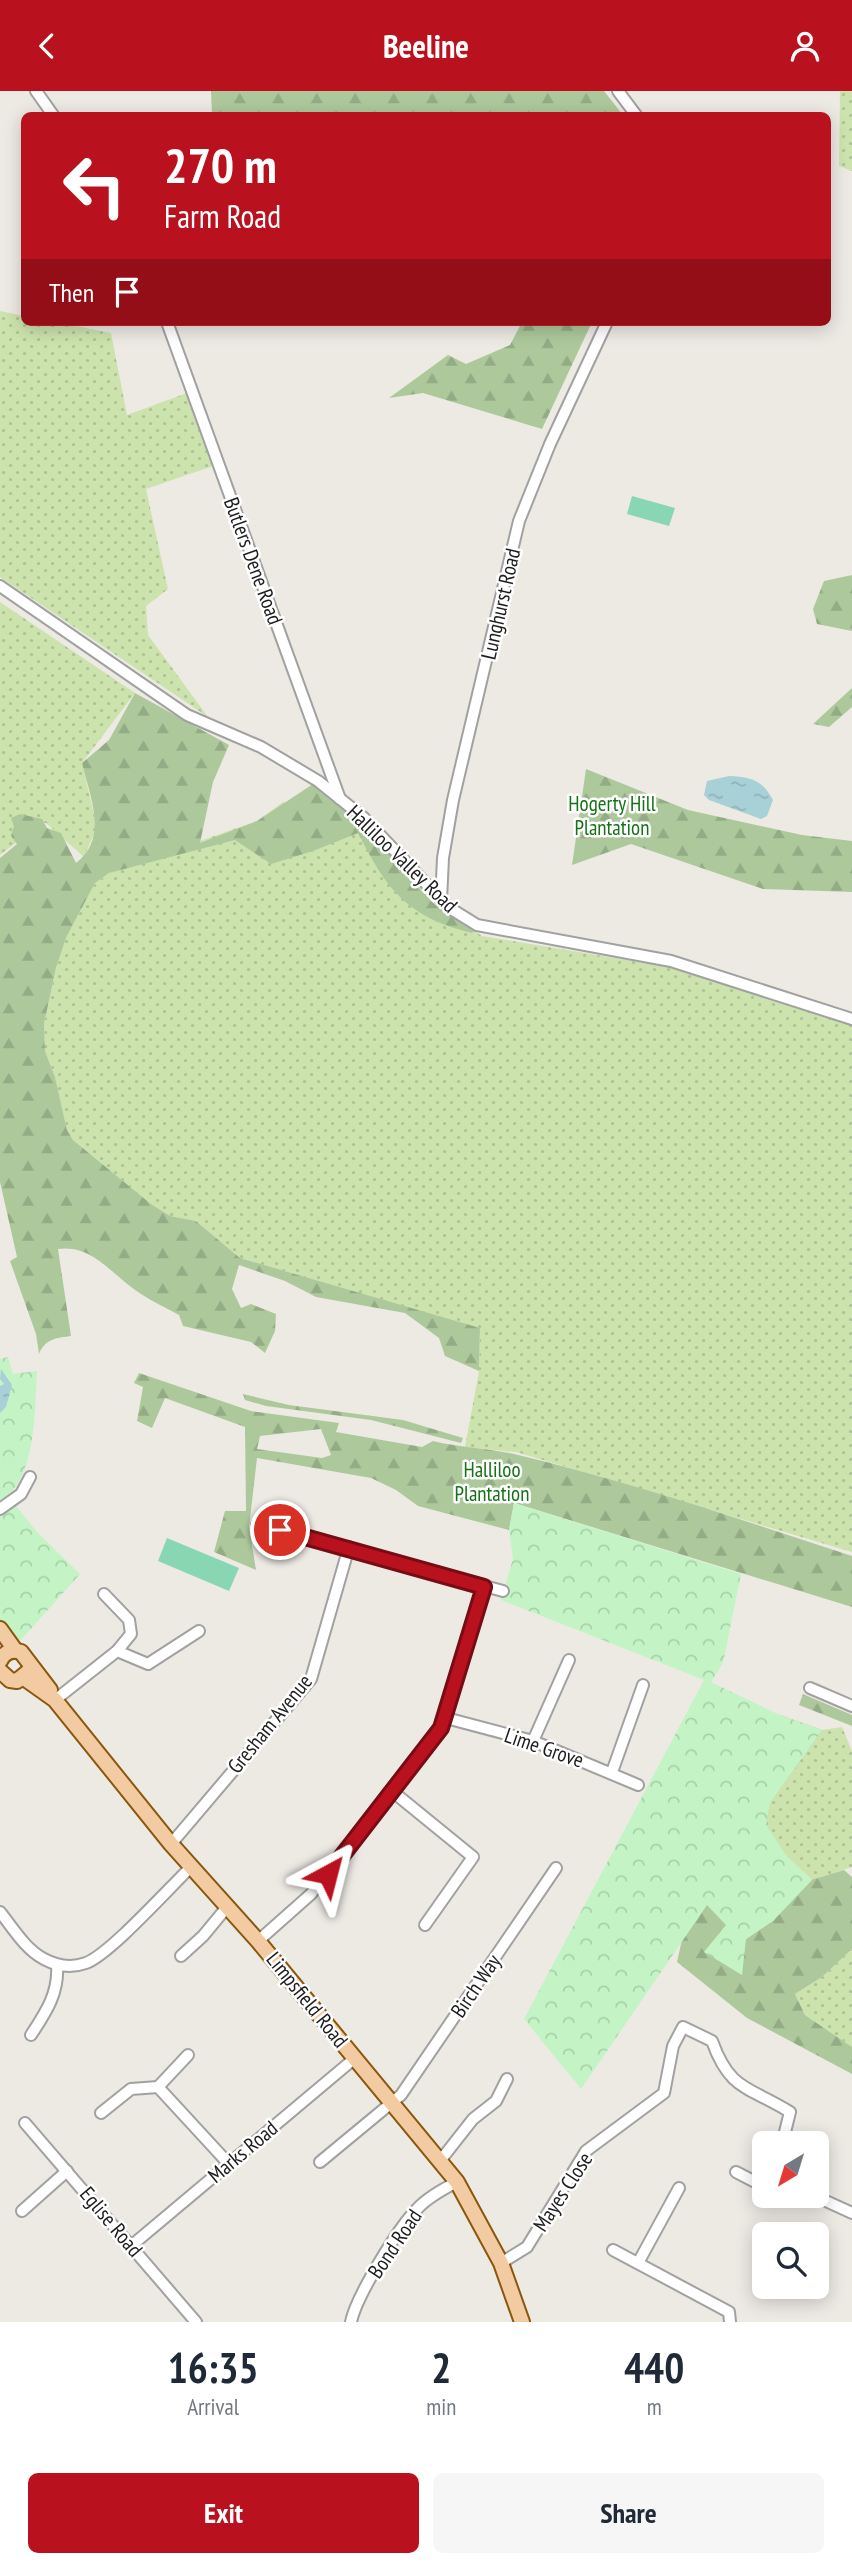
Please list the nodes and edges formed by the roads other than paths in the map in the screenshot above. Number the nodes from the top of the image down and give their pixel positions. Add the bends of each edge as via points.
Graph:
1 (36, 91) edge
2 (618, 91) edge
3 (51, 112) edge
4 (634, 112) edge
5 (168, 326) edge
6 (605, 326) edge
7 (0, 586) edge
8 (340, 799) junction
9 (441, 900) junction
10 (852, 1019) edge
11 (30, 1477) dead end
12 (0, 1509) edge
13 (257, 1525) dead end
14 (349, 1547) junction
15 (484, 1587) junction
16 (503, 1591) dead end
17 (104, 1594) dead end
18 (199, 1631) dead end
19 (2, 1632) edge
20 (117, 1651) junction
21 (4, 1656) edge
22 (569, 1660) dead end
23 (30, 1662) junction
24 (0, 1671) edge
25 (24, 1678) junction
26 (643, 1685) dead end
27 (810, 1688) dead end
28 (55, 1700) junction
29 (852, 1706) edge
30 (446, 1718) junction
31 (533, 1741) junction
32 (612, 1772) junction
33 (638, 1785) dead end
34 (392, 1791) junction
35 (171, 1844) junction
36 (191, 1867) junction
37 (556, 1868) dead end
38 (227, 1907) junction
39 (0, 1912) edge
40 (425, 1925) dead end
41 (258, 1941) junction
42 (181, 1956) dead end
43 (57, 1965) junction
44 (31, 2035) dead end
45 (188, 2055) dead end
46 (355, 2057) junction
47 (507, 2079) dead end
48 (158, 2087) junction
49 (393, 2101) junction
50 (100, 2113) dead end
51 (26, 2123) dead end
52 (785, 2131) edge
53 (440, 2161) junction
54 (320, 2162) dead end
55 (228, 2164) junction
56 (67, 2171) junction
57 (736, 2172) dead end
58 (752, 2180) edge
59 (457, 2182) junction
60 (679, 2188) dead end
61 (830, 2203) edge
62 (22, 2211) dead end
63 (852, 2213) edge
64 (131, 2246) junction
65 (613, 2250) dead end
66 (501, 2263) junction
67 (638, 2263) junction
68 (196, 2322) edge
69 (351, 2322) edge
70 (522, 2322) edge
71 (730, 2322) edge

1 - 3 street
2 - 4 street
5 - 8 street, Butlers Dene Road
6 - 9 street, Lunghurst Road via 519,521 453,800
7 - 8 street, Halliloo Valley Road via 187,715 261,747
8 - 9 street, Halliloo Valley Road via 364,818
9 - 10 street, Halliloo Valley Road via 486,929 671,961
11 - 12 street via 21,1494
13 - 14 street
14 - 15 street
14 - 35 street, Gresham Avenue via 311,1679
15 - 16 street
15 - 30 street
17 - 20 street via 129,1620 131,1634
18 - 20 street via 148,1664
19 - 21 main road, Limpsfield Road
20 - 28 street
21 - 23 main road, Limpsfield Road via 21,1652
22 - 31 street
23 - 25 main road
23 - 28 main road, Limpsfield Road
24 - 25 main road, Limpsfield Road via 10,1680
25 - 28 main road, Limpsfield Road
26 - 32 street
27 - 29 street
28 - 35 main road, Limpsfield Road
30 - 31 street, Lime Grove
30 - 34 street
31 - 32 street, Lime Grove
32 - 33 street, Lime Grove
34 - 40 street via 473,1857
34 - 41 street via 311,1894
35 - 36 main road, Limpsfield Road
36 - 38 main road, Limpsfield Road
36 - 43 street via 89,1962
37 - 49 street, Birch Way
38 - 41 main road, Limpsfield Road
38 - 42 street
39 - 43 street via 29,1948
41 - 46 main road, Limpsfield Road
43 - 44 street via 58,1982 50,2006
45 - 48 street
46 - 49 main road, Limpsfield Road
46 - 55 street, Marks Road
47 - 53 street via 496,2101 473,2119
48 - 50 street via 131,2089
48 - 55 street
49 - 53 main road, Limpsfield Road
49 - 54 street, Birch Way
51 - 56 street, Eglise Road
52 - 66 street, Mayes Close via 790,2112 737,2084 722,2067 712,2041 682,2027 673,2046 664,2093 586,2151 527,2247
53 - 59 main road, Limpsfield Road
55 - 64 street, Marks Road
56 - 62 street
56 - 64 street, Eglise Road
57 - 58 street
59 - 66 main road, Limpsfield Road
59 - 69 street, Bond Road via 407,2219
60 - 67 street
61 - 63 street
64 - 68 street, Eglise Road
65 - 67 street
66 - 70 main road, Limpsfield Road
67 - 71 street via 729,2312

